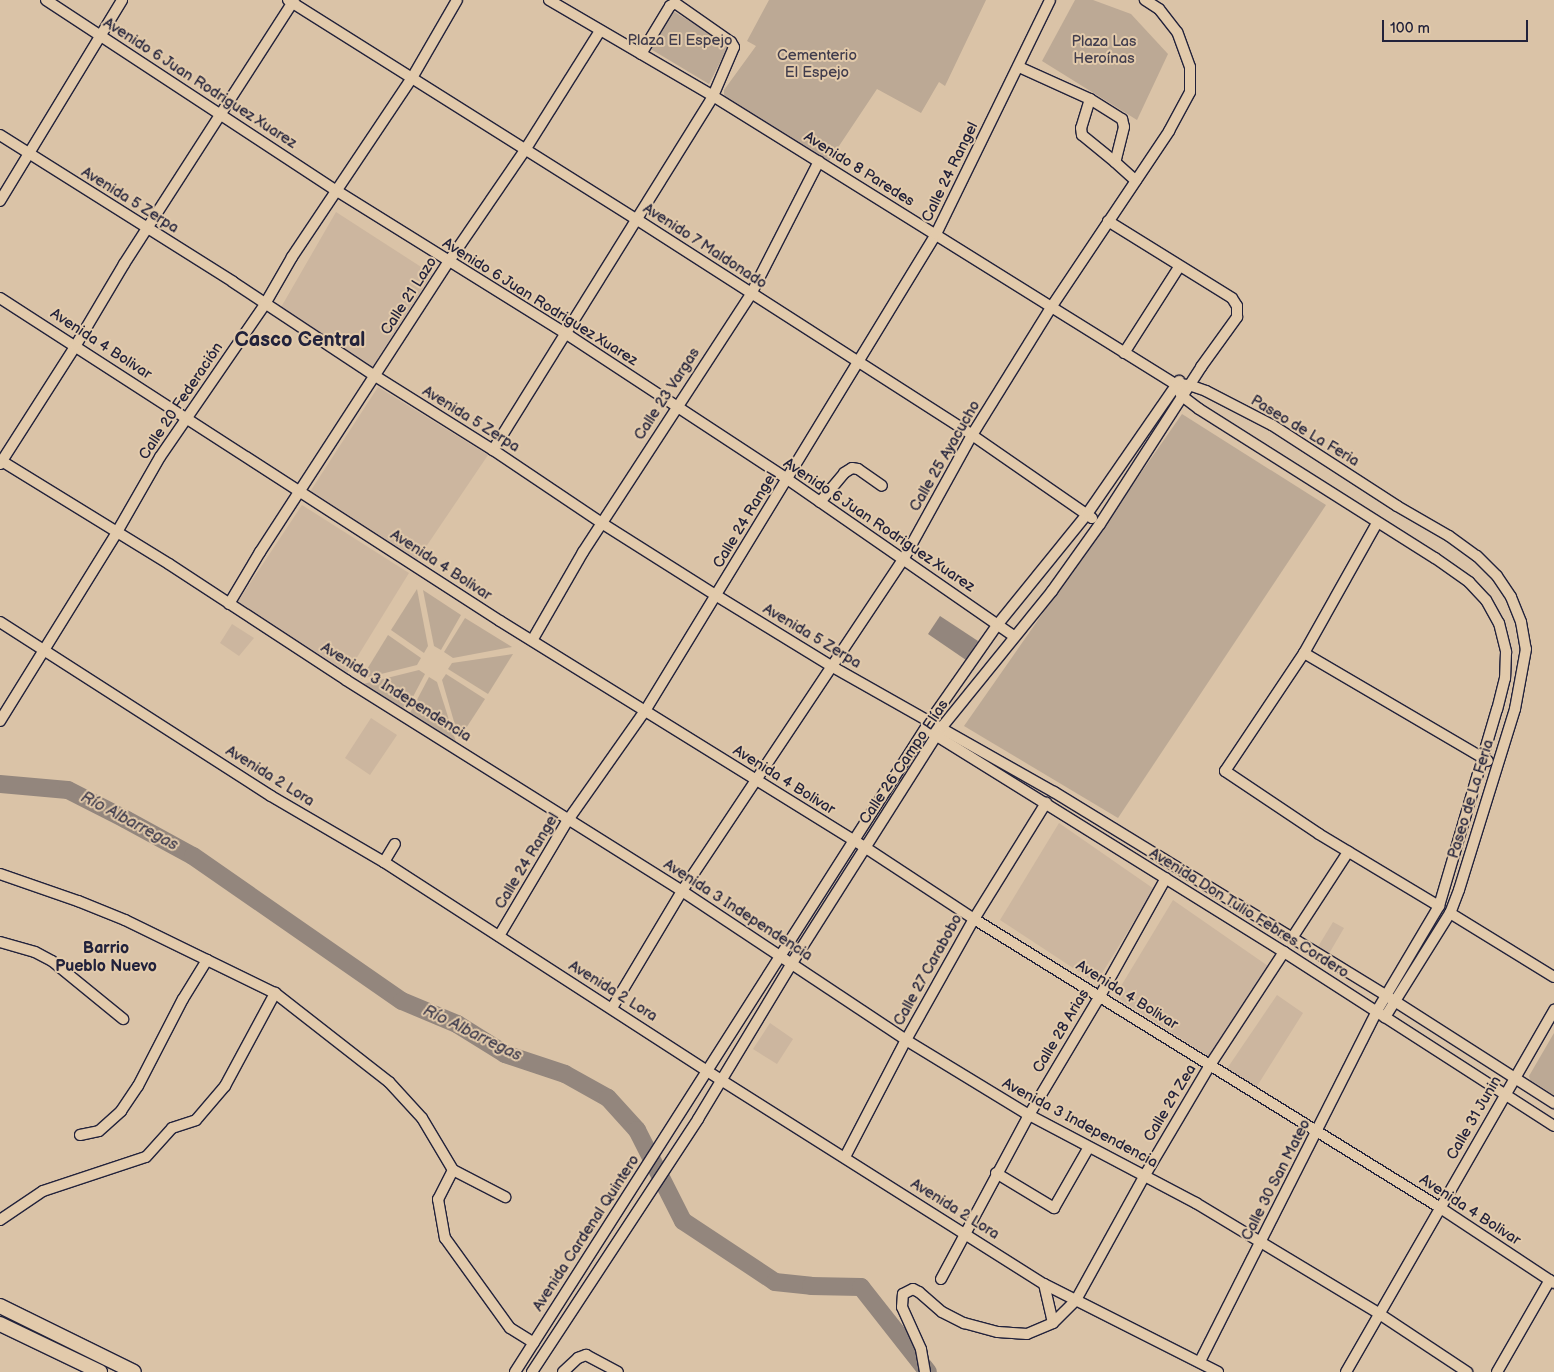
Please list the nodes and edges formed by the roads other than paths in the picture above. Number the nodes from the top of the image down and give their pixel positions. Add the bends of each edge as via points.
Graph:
1 (46, 0) edge
2 (122, 0) edge
3 (457, 0) edge
4 (549, 0) edge
5 (1050, 0) edge
6 (1145, 0) edge
7 (291, 1) edge
8 (600, 30) junction
9 (100, 37) junction
10 (641, 54) junction
11 (1019, 67) junction
12 (412, 78) junction
13 (714, 96) junction
14 (1090, 99) junction
15 (221, 114) junction
16 (0, 135) edge
17 (525, 150) junction
18 (30, 154) junction
19 (819, 161) junction
20 (1115, 162) junction
21 (1136, 180) junction
22 (337, 192) junction
23 (0, 201) edge
24 (636, 219) junction
25 (1108, 221) junction
26 (147, 228) junction
27 (936, 234) junction
28 (449, 261) junction
29 (1179, 267) junction
30 (751, 294) junction
31 (0, 298) edge
32 (265, 304) junction
33 (1052, 306) junction
34 (565, 333) junction
35 (76, 345) junction
36 (1124, 353) junction
37 (858, 363) junction
38 (1201, 367) junction
39 (375, 376) junction
40 (1176, 384) junction
41 (1189, 385) junction
42 (1182, 396) junction
43 (676, 407) junction
44 (187, 417) junction
45 (972, 435) junction
46 (493, 450) junction
47 (1, 462) edge
48 (788, 479) junction
49 (882, 486) dead end
50 (301, 492) junction
51 (820, 502) junction
52 (1088, 514) junction
53 (1378, 523) junction
54 (603, 524) junction
55 (1100, 524) junction
56 (117, 532) junction
57 (903, 560) junction
58 (717, 596) junction
59 (229, 604) junction
60 (0, 622) edge
61 (998, 624) junction
62 (1014, 636) junction
63 (532, 639) junction
64 (44, 648) junction
65 (1304, 652) junction
66 (833, 667) junction
67 (645, 711) junction
68 (0, 721) edge
69 (927, 725) junction
70 (939, 731) junction
71 (1484, 759) junction
72 (1497, 765) junction
73 (756, 780) junction
74 (1046, 803) junction
75 (568, 820) junction
76 (853, 841) junction
77 (395, 844) dead end
78 (866, 848) junction
79 (1348, 852) junction
80 (384, 862) junction
81 (0, 874) edge
82 (1166, 878) junction
83 (682, 891) junction
84 (1439, 906) junction
85 (1450, 913) junction
86 (974, 919) junction
87 (499, 936) junction
88 (1292, 938) junction
89 (0, 942) edge
90 (1284, 952) junction
91 (780, 956) junction
92 (206, 960) junction
93 (792, 963) junction
94 (1554, 977) edge
95 (275, 993) junction
96 (1100, 996) junction
97 (1390, 998) junction
98 (612, 1008) junction
99 (1554, 1010) edge
100 (1381, 1014) junction
101 (123, 1019) dead end
102 (906, 1040) junction
103 (1210, 1065) junction
104 (709, 1070) junction
105 (1515, 1077) junction
106 (721, 1080) junction
107 (1505, 1096) junction
108 (1554, 1102) edge
109 (683, 1110) joint
110 (1029, 1115) junction
111 (1554, 1126) edge
112 (1317, 1132) junction
113 (80, 1135) dead end
114 (1089, 1147) junction
115 (845, 1157) junction
116 (453, 1170) junction
117 (996, 1173) junction
118 (1144, 1175) junction
119 (505, 1197) dead end
120 (1440, 1207) junction
121 (0, 1220) edge
122 (964, 1232) junction
123 (1260, 1242) junction
124 (941, 1279) dead end
125 (1552, 1282) edge
126 (1044, 1284) junction
127 (1076, 1300) junction
128 (0, 1306) edge
129 (1378, 1313) junction
130 (1053, 1323) junction
131 (0, 1324) edge
132 (534, 1343) junction
133 (1200, 1361) junction
134 (100, 1372) edge
135 (134, 1372) edge
136 (515, 1372) edge
137 (532, 1372) edge
138 (563, 1372) edge
139 (618, 1372) edge
140 (925, 1372) edge
141 (1218, 1372) edge
142 (1346, 1372) edge
143 (1467, 1372) edge
144 (1497, 1372) edge

1 - 9 street, Avenido 6 Juan Rodriguez Xuarez
2 - 9 street
3 - 12 street, Calle 20 Federación
4 - 8 street, Avenido 8 Paredes
5 - 11 street, Calle 24 Rangel
6 - 21 street, Calle 25 Ayacucho via 1160,10 1177,32 1190,68 1190,92
7 - 12 street, Avenido 7 Maldonado
7 - 15 street
8 - 10 street, Avenido 8 Paredes
8 - 17 street, Calle 21 Lazo
9 - 15 street, Avenido 6 Juan Rodriguez Xuarez
9 - 18 street
10 - 13 street, Avenido 8 Paredes
10 - 13 street via 675,3 734,45
11 - 14 street
11 - 27 street, Calle 24 Rangel
12 - 17 street, Avenido 7 Maldonado
12 - 22 street, Calle 20 Federación
13 - 19 street, Avenido 8 Paredes
13 - 24 street
14 - 20 street via 1080,128 1082,135
14 - 20 street via 1123,121
15 - 22 street, Avenido 6 Juan Rodriguez Xuarez
15 - 26 street
16 - 18 street, Avenida 5 Zerpa
17 - 24 street, Avenido 7 Maldonado
17 - 28 street, Calle 21 Lazo
18 - 23 street
18 - 26 street, Avenida 5 Zerpa
19 - 27 street, Avenido 8 Paredes
19 - 30 street, Calle 23 Vargas
20 - 21 street
21 - 25 street, Calle 25 Ayacucho
22 - 28 street, Avenido 6 Juan Rodriguez Xuarez
22 - 32 street, Calle 20 Federación via 292,257
24 - 30 street, Avenido 7 Maldonado
24 - 34 street
25 - 29 street
25 - 33 street, Calle 25 Ayacucho
26 - 32 street, Avenida 5 Zerpa
26 - 35 street
27 - 33 street, Avenido 8 Paredes
27 - 37 street, Calle 24 Rangel
28 - 34 street, Avenido 6 Juan Rodriguez Xuarez
28 - 39 street, Calle 21 Lazo
29 - 36 street
29 - 38 street, Calle 26 Campo Elías via 1232,298 1238,306 1237,316
30 - 37 street, Avenido 7 Maldonado
30 - 43 street, Calle 23 Vargas
31 - 35 street, Avenida 4 Bolivar
32 - 39 street, Avenida 5 Zerpa
32 - 44 street, Calle 20 Federación
33 - 36 street, Avenido 8 Paredes
33 - 45 street, Calle 25 Ayacucho
34 - 43 street, Avenido 6 Juan Rodriguez Xuarez
34 - 46 street
35 - 44 street, Avenida 4 Bolivar
35 - 47 street
36 - 40 street, Avenido 8 Paredes
37 - 45 street, Avenido 7 Maldonado
37 - 48 street, Calle 24 Rangel
38 - 40 street
38 - 41 street, Calle 26 Campo Elías
39 - 46 street, Avenida 5 Zerpa
39 - 50 street, Calle 21 Lazo
40 - 41 street, Paseo de La Feria
40 - 42 street
40 - 52 street, Calle 26 Campo Elías
41 - 42 street, Calle 26 Campo Elías
41 - 72 street, Paseo de La Feria via 1272,425 1449,536 1477,556 1497,576 1522,622 1526,649 1515,710
42 - 53 street, Paseo de La Feria
42 - 55 street, Calle 26 Campo Elías
43 - 48 street, Avenido 6 Juan Rodriguez Xuarez
43 - 54 street, Calle 23 Vargas
44 - 50 street, Avenida 4 Bolivar
44 - 56 street, Calle 20 Federación
45 - 52 street, Avenido 7 Maldonado
45 - 57 street, Calle 25 Ayacucho
46 - 54 street, Avenida 5 Zerpa
47 - 56 street, Avenida 3 Independencia
48 - 51 street, Avenido 6 Juan Rodriguez Xuarez
48 - 58 street, Calle 24 Rangel
49 - 51 street via 852,468
50 - 59 street, Calle 21 Lazo
50 - 63 street, Avenida 4 Bolivar
51 - 57 street, Avenido 6 Juan Rodriguez Xuarez
52 - 55 street, Avenido 7 Maldonado
52 - 61 street, Calle 26 Campo Elías
53 - 65 street
53 - 71 street, Paseo de La Feria via 1469,582 1486,600 1499,623 1506,652 1505,678
54 - 58 street, Avenida 5 Zerpa
54 - 63 street, Calle 23 Vargas
55 - 62 street, Calle 26 Campo Elías
56 - 59 street, Avenida 3 Independencia
56 - 64 street, Calle 20 Federación
57 - 61 street, Avenido 6 Juan Rodriguez Xuarez
57 - 66 street, Calle 25 Ayacucho
58 - 66 street, Avenida 5 Zerpa
58 - 67 street, Calle 24 Rangel
59 - 75 street, Avenida 3 Independencia
60 - 64 street, Avenida 2 Lora
61 - 62 street, Avenido 6 Juan Rodriguez Xuarez
61 - 69 street, Calle 26 Campo Elías
62 - 70 street, Calle 26 Campo Elías
63 - 67 street, Avenida 4 Bolivar
64 - 68 street, Calle 20 Federación
64 - 80 street, Avenida 2 Lora via 271,796
65 - 71 street
65 - 79 street via 1225,771
66 - 69 street, Avenida 5 Zerpa
66 - 73 street, Calle 25 Ayacucho
67 - 73 street, Avenida 4 Bolivar
67 - 75 street, Calle 24 Rangel
69 - 70 street, Avenida Don Tulio Febres Cordero
69 - 76 street, Calle 26 Campo Elías
70 - 74 street, Avenida Don Tulio Febres Cordero
70 - 78 street, Calle 26 Campo Elías
70 - 88 street, Avenida Don Tulio Febres Cordero via 1062,797
71 - 72 street
71 - 84 street, Paseo de La Feria
72 - 85 street, Paseo de La Feria
73 - 76 street, Avenida 4 Bolivar
73 - 83 street, Calle 25 Ayacucho
74 - 82 street, Avenida Don Tulio Febres Cordero
74 - 86 street, Calle 27 Carabobo
75 - 83 street, Avenida 3 Independencia
75 - 87 street, Calle 24 Rangel
76 - 78 street, Avenida 4 Bolivar
76 - 91 street, Calle 26 Campo Elías
77 - 80 street
78 - 86 street, Avenida 4 Bolivar
78 - 93 street, Calle 26 Campo Elías
79 - 84 street
79 - 88 street
80 - 87 street, Avenida 2 Lora
81 - 92 street via 117,917
82 - 90 street, Avenida Don Tulio Febres Cordero
82 - 96 street, Calle 28 Arias
83 - 91 street, Avenida 3 Independencia
83 - 98 street, Calle 25 Ayacucho
84 - 97 street
85 - 94 street
85 - 97 street, Paseo de La Feria
86 - 96 street, Avenida 4 Bolivar
86 - 102 street, Calle 27 Carabobo
87 - 98 street, Avenida 2 Lora
88 - 97 street, Avenida Don Tulio Febres Cordero
89 - 101 street via 35,952 52,961
90 - 100 street, Avenida Don Tulio Febres Cordero
90 - 103 street, Calle 29 Zea
91 - 93 street, Avenida 3 Independencia
91 - 104 street, Calle 26 Campo Elías
92 - 95 street
92 - 113 street via 138,1086 121,1111 99,1131
93 - 102 street, Avenida 3 Independencia
93 - 106 street, Calle 26 Campo Elías
95 - 116 street via 389,1082 422,1118
95 - 121 street via 224,1086 196,1120 172,1128 146,1157 43,1191
96 - 103 street, Avenida 4 Bolivar
96 - 110 street, Calle 28 Arias
97 - 100 street, Calle 30 San Mateo
97 - 105 street, Avenida Don Tulio Febres Cordero
98 - 104 street, Avenida 2 Lora
99 - 105 street, Calle 31 Junin
100 - 107 street, Avenida Don Tulio Febres Cordero
100 - 112 street, Calle 30 San Mateo
102 - 110 street, Avenida 3 Independencia
102 - 115 street, Calle 27 Carabobo
103 - 112 street, Avenida 4 Bolivar
103 - 118 street, Calle 29 Zea
104 - 106 street, Avenida 2 Lora
104 - 109 street, Calle 26 Campo Elías
105 - 107 street, Calle 31 Junin
105 - 108 street, Avenida Don Tulio Febres Cordero
106 - 115 street, Avenida 2 Lora
106 - 137 street, Calle 26 Campo Elías
107 - 111 street, Avenida Don Tulio Febres Cordero
107 - 120 street, Calle 31 Junin
109 - 132 street, Avenida Cardenal Quintero
110 - 114 street, Avenida 3 Independencia
110 - 117 street, Calle 28 Arias
112 - 120 street, Avenida 4 Bolivar
112 - 123 street, Calle 30 San Mateo
114 - 117 street via 1054,1208
114 - 118 street, Avenida 3 Independencia
115 - 122 street, Avenida 2 Lora
116 - 119 street
116 - 132 street via 438,1199 445,1238 510,1328
117 - 122 street, Calle 28 Arias
118 - 123 street, Avenida 3 Independencia
118 - 127 street, Calle 29 Zea
120 - 125 street, Avenida 4 Bolivar
120 - 129 street, Calle 31 Junin
122 - 124 street, Calle 28 Arias
122 - 126 street, Avenida 2 Lora
123 - 129 street, Avenida 3 Independencia
123 - 133 street, Calle 30 San Mateo
125 - 144 street
126 - 127 street, Avenida 2 Lora
126 - 130 street
127 - 130 street, Calle 29 Zea
127 - 133 street, Avenida 2 Lora
128 - 135 street
129 - 142 street, Calle 31 Junin
129 - 143 street, Avenida 3 Independencia
130 - 140 street via 1027,1334 998,1332 964,1323 942,1312 919,1292 906,1290 902,1307 921,1350
131 - 134 street
132 - 136 street, Avenida Cardenal Quintero
133 - 141 street, Avenida 2 Lora
138 - 139 street via 586,1355

